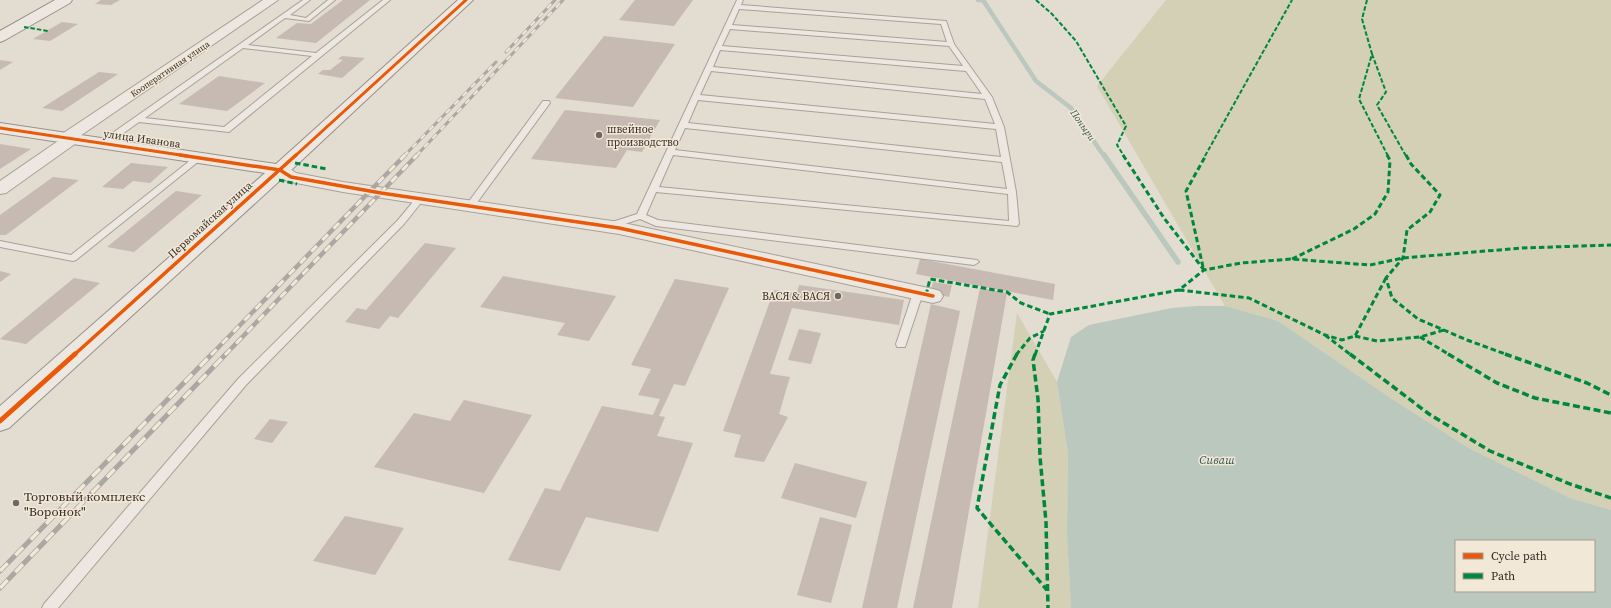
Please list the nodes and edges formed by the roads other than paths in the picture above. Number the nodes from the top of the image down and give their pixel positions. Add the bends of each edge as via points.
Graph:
1 (52, 0) edge
2 (65, 0) edge
3 (272, 0) edge
4 (307, 0) edge
5 (332, 0) edge
6 (386, 0) edge
7 (466, 0) edge
8 (739, 4) edge
9 (284, 16) junction
10 (728, 27) junction
11 (0, 29) edge
12 (0, 36) edge
13 (952, 44) junction
14 (243, 46) junction
15 (718, 48) junction
16 (318, 55) junction
17 (708, 69) junction
18 (969, 69) junction
19 (988, 97) junction
20 (696, 98) junction
21 (546, 103) dead end
22 (136, 119) junction
23 (683, 125) junction
24 (1000, 127) junction
25 (0, 128) edge
26 (70, 138) junction
27 (104, 143) junction
28 (671, 152) junction
29 (200, 157) junction
30 (1005, 160) junction
31 (280, 170) junction
32 (654, 188) junction
33 (0, 189) edge
34 (1012, 192) junction
35 (420, 199) junction
36 (470, 206) junction
37 (641, 216) junction
38 (609, 226) junction
39 (0, 244) edge
40 (974, 262) dead end
41 (925, 295) joint
42 (901, 344) dead end
43 (0, 421) edge
44 (49, 608) edge

1 - 11 street
2 - 12 street
3 - 26 street, Кооперативная улица
4 - 9 lane
5 - 9 lane via 307,20
6 - 16 lane
7 - 31 street, Первомайская улица
8 - 10 lane
8 - 13 lane via 944,22
9 - 14 lane
10 - 13 lane
10 - 15 lane
13 - 18 lane
14 - 16 lane
14 - 22 lane
15 - 17 lane
15 - 18 lane
16 - 22 lane via 226,130
17 - 19 lane
17 - 20 lane
18 - 19 lane
19 - 24 lane
20 - 23 lane
20 - 24 lane
21 - 36 lane
22 - 27 lane
23 - 28 lane
23 - 30 lane
24 - 30 lane
25 - 26 street, улица Иванова
26 - 27 street, улица Иванова
26 - 33 street, Кооперативная улица
27 - 29 street, улица Иванова
28 - 32 lane
28 - 34 lane
29 - 31 street, улица Иванова
29 - 39 lane via 73,258
30 - 34 lane
31 - 35 street via 291,177
31 - 43 street, Первомайская улица
32 - 34 lane via 1014,224
32 - 37 lane
35 - 36 street
35 - 44 lane via 401,222 242,382
36 - 38 street
37 - 38 lane
37 - 40 lane via 656,223
38 - 41 street
41 - 42 lane

